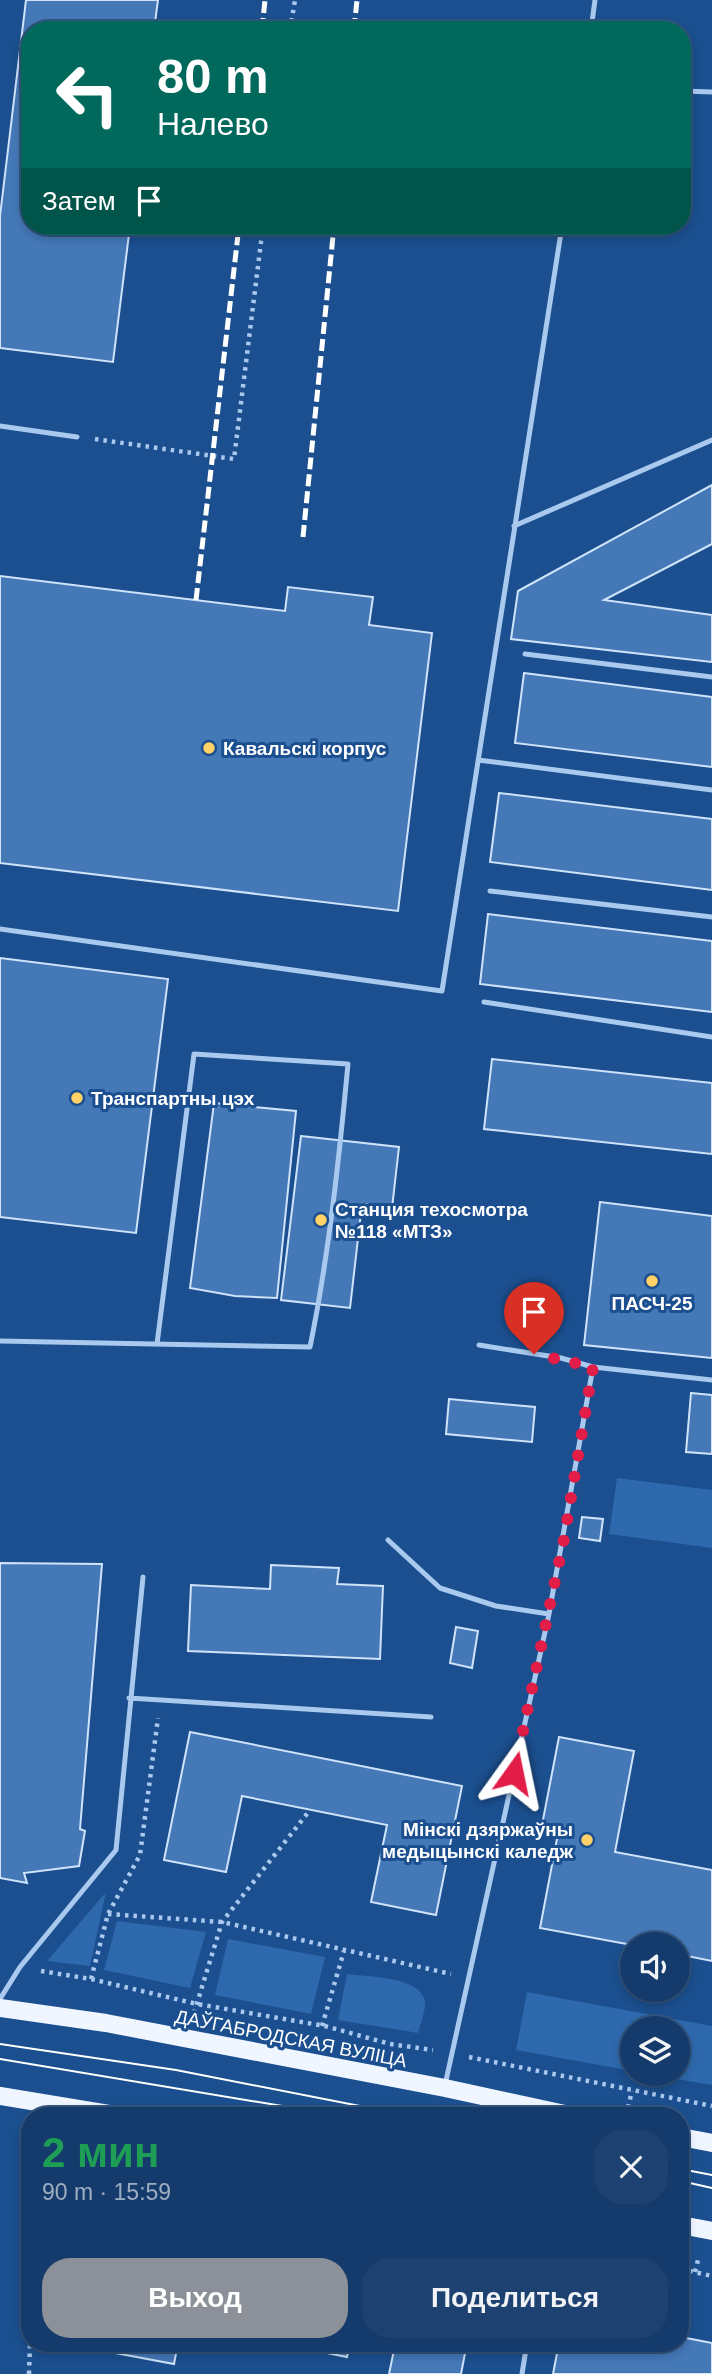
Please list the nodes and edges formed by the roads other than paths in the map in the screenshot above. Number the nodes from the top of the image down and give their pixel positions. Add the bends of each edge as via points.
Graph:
1 (595, 0) edge
2 (592, 21) edge
3 (691, 91) edge
4 (712, 92) edge
5 (561, 235) edge
6 (0, 426) edge
7 (77, 437) road end
8 (712, 440) edge
9 (514, 526) junction
10 (525, 654) dead end
11 (712, 677) edge
12 (478, 760) junction
13 (712, 790) edge
14 (490, 891) dead end
15 (712, 917) edge
16 (0, 929) edge
17 (484, 1002) dead end
18 (712, 1037) edge
19 (0, 1341) edge
20 (157, 1344) junction
21 (480, 1345) dead end
22 (593, 1367) junction
23 (712, 1380) edge
24 (388, 1540) dead end
25 (143, 1577) dead end
26 (549, 1614) junction
27 (129, 1698) junction
28 (431, 1717) dead end
29 (0, 1999) edge
30 (0, 2008) edge
31 (445, 2088) junction
32 (0, 2096) edge
33 (67, 2107) edge
34 (533, 2107) edge
35 (689, 2139) edge
36 (712, 2143) edge
37 (689, 2227) edge
38 (712, 2231) edge
39 (526, 2352) edge
40 (522, 2374) edge

1 - 2 lane
3 - 4 lane
5 - 9 lane
6 - 7 lane
8 - 9 lane
9 - 12 lane
10 - 11 lane
12 - 13 lane
12 - 16 lane via 442,991
14 - 15 lane
17 - 18 lane
19 - 20 lane
20 - 20 lane via 310,1347 348,1064 194,1054
21 - 22 lane
22 - 23 lane
22 - 26 lane
24 - 26 lane via 440,1588 496,1606
25 - 27 lane
26 - 31 lane
27 - 28 lane
27 - 29 lane via 116,1850 20,1967
30 - 31 main road, ДАЎГАБРОДСКАЯ ВУЛІЦА via 106,2023
31 - 34 main road, ДАЎГАБРОДСКАЯ ВУЛІЦА
32 - 33 main road
35 - 36 main road
37 - 38 main road
39 - 40 lane

